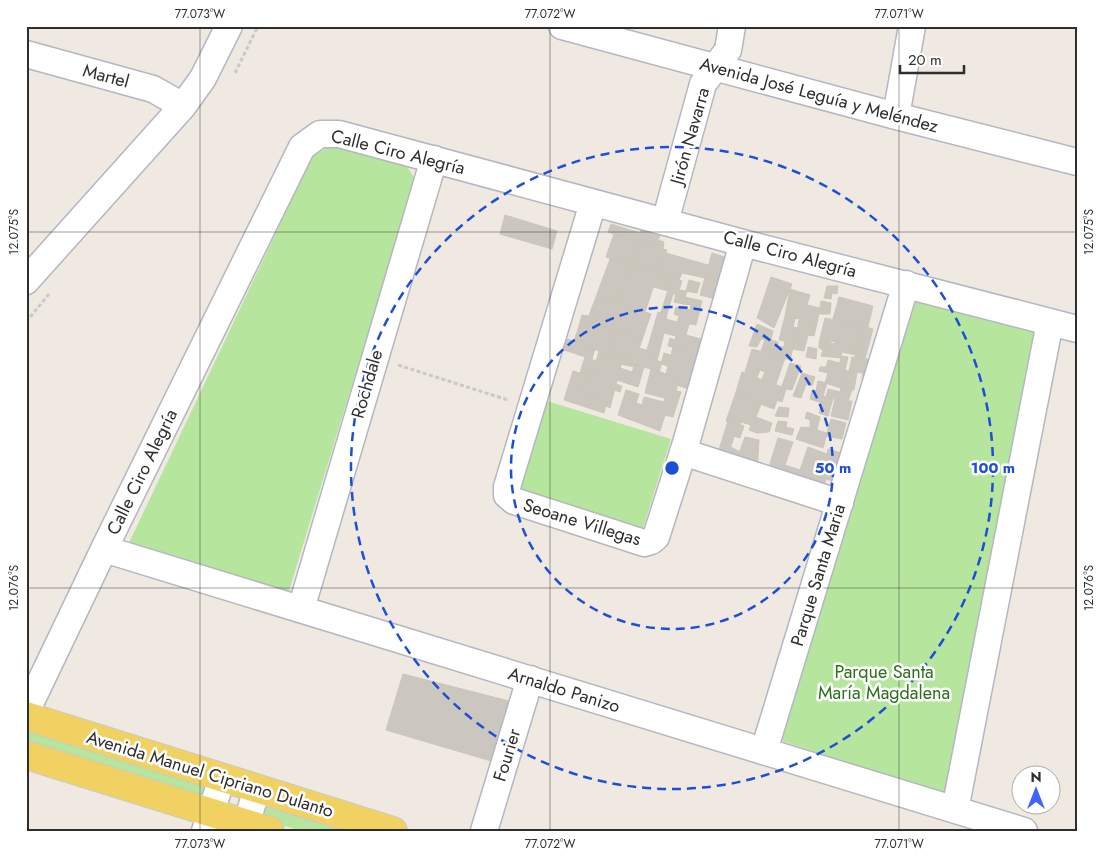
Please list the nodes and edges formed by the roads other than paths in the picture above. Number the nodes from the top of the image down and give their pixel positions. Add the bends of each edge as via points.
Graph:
1 (229, 26) edge
2 (562, 26) edge
3 (732, 26) edge
4 (912, 26) edge
5 (26, 54) edge
6 (716, 67) junction
7 (183, 106) junction
8 (896, 116) junction
9 (434, 159) junction
10 (1077, 162) edge
11 (593, 203) junction
12 (665, 222) junction
13 (744, 242) junction
14 (28, 276) edge
15 (906, 284) junction
16 (1050, 322) junction
17 (1077, 329) edge
18 (683, 452) junction
19 (840, 504) junction
20 (104, 549) junction
21 (301, 609) junction
22 (530, 680) junction
23 (26, 714) edge
24 (764, 751) junction
25 (26, 755) edge
26 (222, 778) junction
27 (257, 789) junction
28 (955, 810) junction
29 (208, 822) edge
30 (254, 828) edge
31 (393, 831) edge
32 (484, 831) edge
33 (1024, 831) edge

1 - 7 street via 202,78
2 - 6 street, Avenida José Leguía y Meléndez
3 - 6 street, Jirón Navarra via 728,50
4 - 8 street
5 - 7 street, Martel via 152,89
6 - 8 street, Avenida José Leguía y Meléndez
6 - 12 street, Jirón Navarra via 703,84
7 - 14 street
8 - 10 street, Avenida José Leguía y Meléndez
9 - 11 street, Calle Ciro Alegría
9 - 20 street, Calle Ciro Alegría via 339,134 320,134 302,147
9 - 21 street, Rochdale
11 - 12 street, Calle Ciro Alegría
11 - 18 street, Seoane Villegas via 530,407 507,495 514,501 644,543 656,536
12 - 13 street, Calle Ciro Alegría
13 - 15 street, Calle Ciro Alegría
13 - 18 street, Seoane Villegas
15 - 16 street, Calle Ciro Alegría
15 - 19 street, Parque Santa Maria
16 - 17 street, Calle Ciro Alegría
16 - 28 street
18 - 19 street
19 - 24 street, Parque Santa Maria
20 - 21 street, Arnaldo Panizo
20 - 23 street, Calle Ciro Alegría
21 - 22 street, Arnaldo Panizo
22 - 24 street, Arnaldo Panizo
22 - 32 street, Fourier
23 - 26 main road, Avenida Manuel Cipriano Dulanto
24 - 28 street, Arnaldo Panizo
25 - 29 main road, Avenida Manuel Cipriano Dulanto
26 - 27 main road, Avenida Manuel Cipriano Dulanto
26 - 29 street
27 - 30 street
27 - 31 main road, Avenida Manuel Cipriano Dulanto
28 - 33 street, Arnaldo Panizo
29 - 30 main road, Avenida Manuel Cipriano Dulanto

